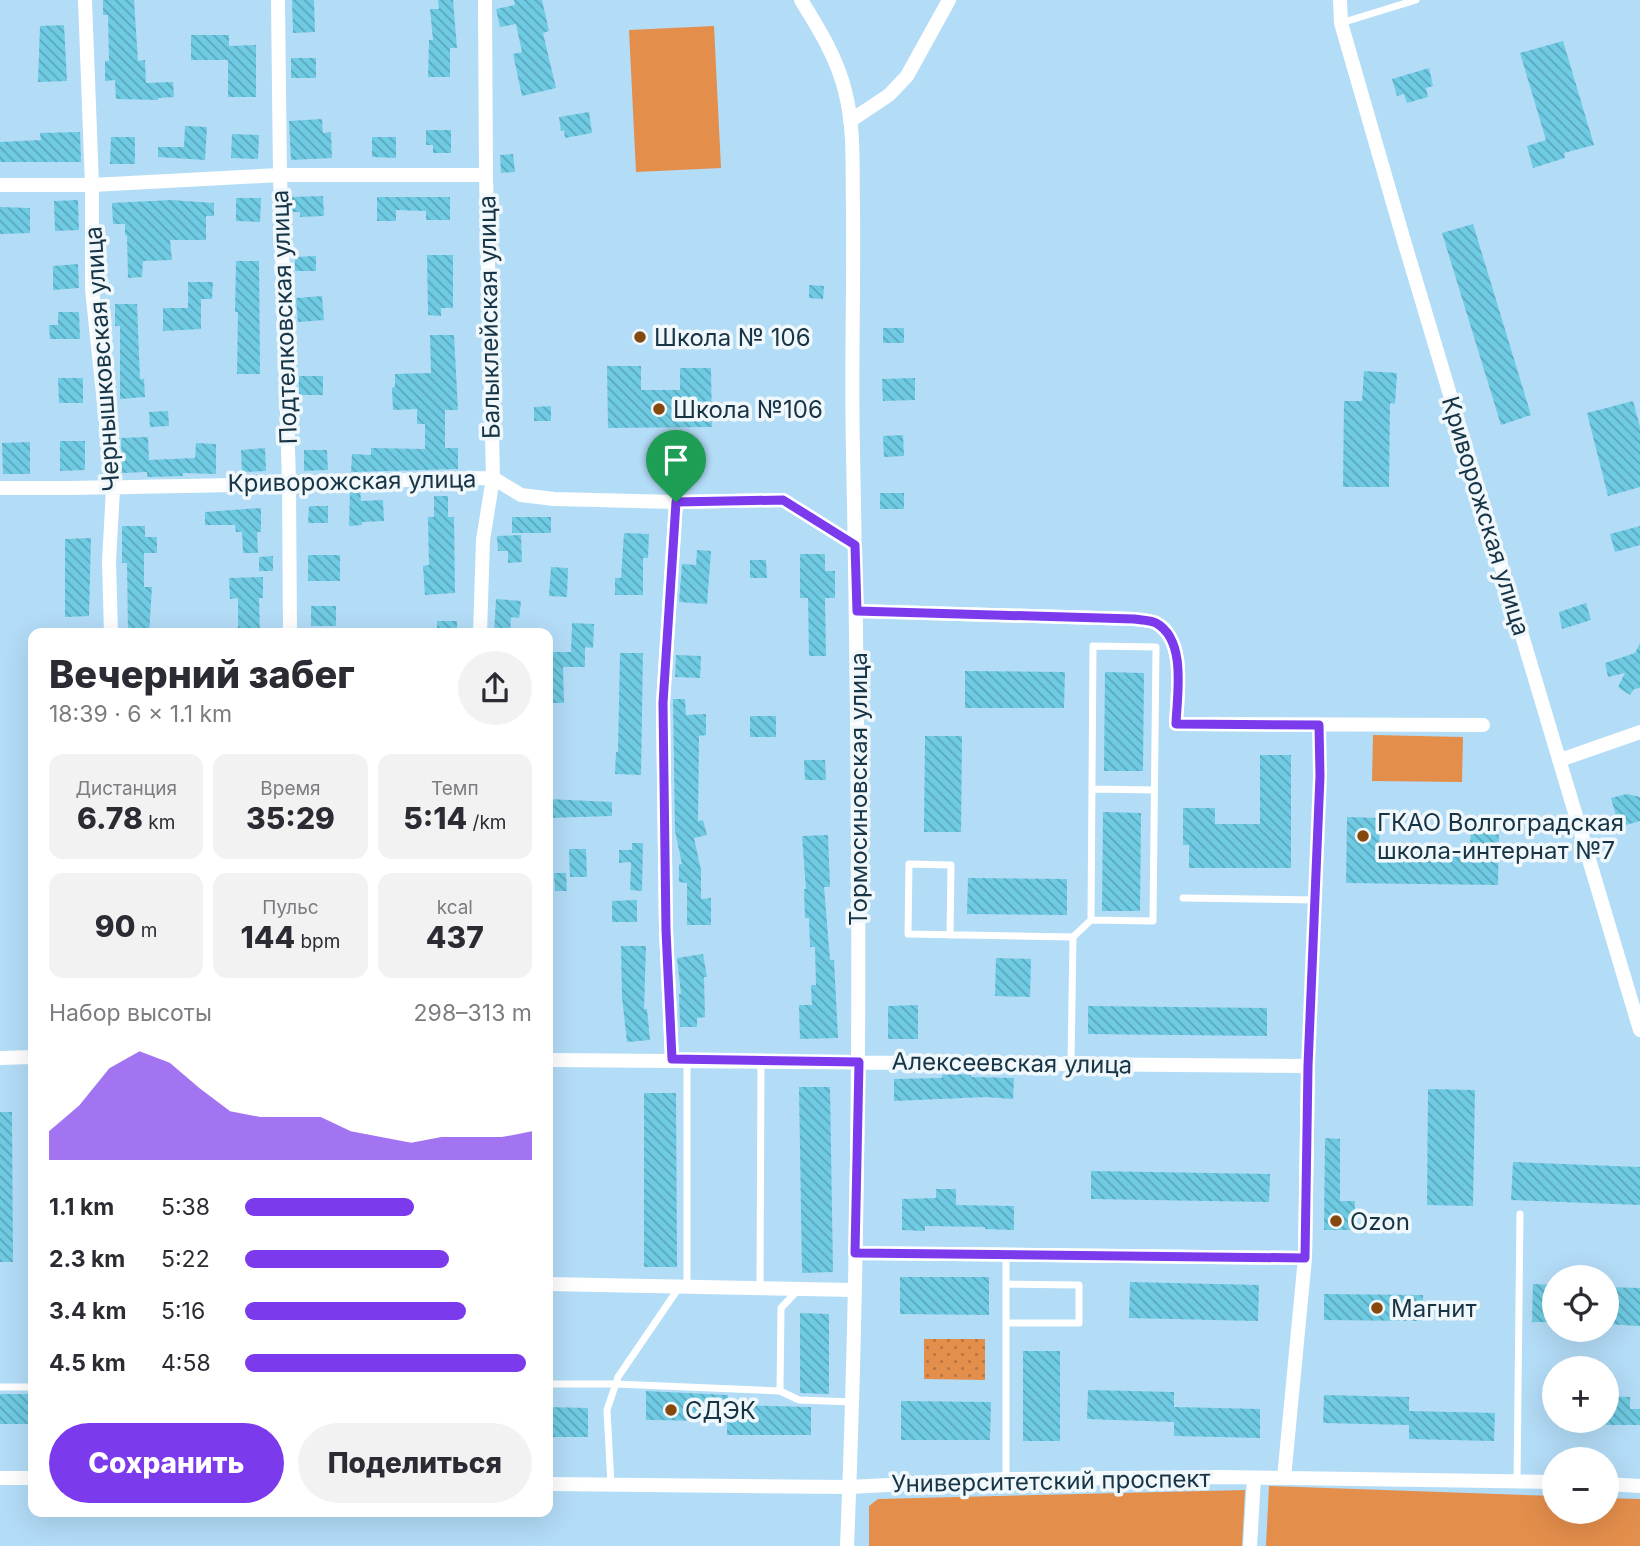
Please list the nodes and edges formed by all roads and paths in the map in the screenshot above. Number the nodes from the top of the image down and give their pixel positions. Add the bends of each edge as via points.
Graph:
1 (85, 0) edge
2 (278, 0) edge
3 (485, 0) edge
4 (801, 0) edge
5 (950, 0) edge
6 (1340, 0) edge
7 (1416, 0) edge
8 (1341, 23) junction
9 (850, 121) junction
10 (280, 175) junction
11 (486, 175) junction
12 (0, 185) edge
13 (92, 185) junction
14 (494, 478) junction
15 (289, 482) junction
16 (0, 488) edge
17 (113, 489) junction
18 (676, 502) junction
19 (855, 545) junction
20 (857, 611) junction
21 (111, 628) edge
22 (290, 628) edge
23 (480, 628) edge
24 (1155, 723) junction
25 (1176, 724) junction
26 (1319, 725) junction
27 (1483, 725) dead end
28 (1640, 732) edge
29 (1560, 760) junction
30 (1092, 789) junction
31 (1154, 790) junction
32 (1182, 898) dead end
33 (1315, 900) junction
34 (1091, 920) junction
35 (950, 935) junction
36 (1073, 937) junction
37 (1640, 1030) edge
38 (28, 1057) edge
39 (0, 1058) edge
40 (680, 1059) junction
41 (553, 1060) edge
42 (761, 1061) junction
43 (859, 1062) junction
44 (1071, 1063) junction
45 (1308, 1066) junction
46 (1520, 1214) dead end
47 (855, 1253) junction
48 (1006, 1256) junction
49 (1305, 1258) junction
50 (553, 1284) edge
51 (1006, 1284) junction
52 (684, 1286) junction
53 (760, 1286) junction
54 (801, 1287) junction
55 (854, 1290) junction
56 (1006, 1322) junction
57 (553, 1384) edge
58 (616, 1384) junction
59 (0, 1387) edge
60 (28, 1387) edge
61 (780, 1391) junction
62 (854, 1402) junction
63 (0, 1478) edge
64 (28, 1478) edge
65 (1254, 1478) junction
66 (1284, 1478) junction
67 (1006, 1479) junction
68 (1517, 1481) junction
69 (1542, 1482) edge
70 (553, 1484) edge
71 (611, 1485) junction
72 (1619, 1485) edge
73 (1640, 1486) edge
74 (849, 1487) junction
75 (847, 1546) edge
76 (1251, 1546) edge

1 - 13 street, Чернышковская улица
2 - 10 street, Подтелковская улица
3 - 11 street, Балыклейская улица
4 - 9 street, Тормосиновская улица via 831,50 846,92
5 - 9 street via 907,76 889,95
6 - 8 street, Криворожская улица
7 - 8 lane
8 - 29 street, Криворожская улица
9 - 19 street, Тормосиновская улица
10 - 11 street
10 - 13 street
10 - 15 street, Подтелковская улица
11 - 14 street, Балыклейская улица
12 - 13 street
13 - 17 street, Чернышковская улица via 92,289
14 - 15 street, Криворожская улица
14 - 18 street, Криворожская улица via 520,495
14 - 23 street, Балыклейская улица via 483,540
15 - 17 street, Криворожская улица
15 - 22 street, Подтелковская улица
16 - 17 street, Криворожская улица
17 - 21 street, Чернышковская улица
18 - 19 street, Криворожская улица via 783,500
18 - 40 street via 663,703 666,930
19 - 20 street, Тормосиновская улица
20 - 25 street via 1156,623 1178,654
20 - 43 street, Тормосиновская улица
24 - 25 lane
24 - 30 lane via 1156,647 1093,646
24 - 31 lane
25 - 26 street
26 - 27 street
26 - 33 lane
28 - 29 street
29 - 37 street, Криворожская улица
30 - 31 lane
30 - 34 lane
31 - 34 lane via 1153,921
32 - 33 lane
33 - 45 lane
34 - 36 lane
35 - 35 lane via 908,934 909,864 951,865
35 - 36 lane
36 - 44 lane
38 - 39 street
40 - 41 street, Алексеевская улица
40 - 42 street, Алексеевская улица
40 - 52 lane
42 - 43 street, Алексеевская улица
42 - 53 lane
43 - 44 street, Алексеевская улица
43 - 47 street, Тормосиновская улица
44 - 45 street, Алексеевская улица
45 - 49 street
46 - 68 lane
47 - 48 street
47 - 55 street, Тормосиновская улица
48 - 49 street
48 - 51 lane
49 - 66 street
50 - 52 street
51 - 56 lane
51 - 56 lane via 1079,1285 1079,1323
52 - 53 street
52 - 58 lane
53 - 54 street
54 - 55 street
54 - 61 lane via 781,1308
55 - 62 street, Тормосиновская улица
56 - 67 lane
57 - 58 lane
58 - 61 lane
58 - 71 lane via 607,1410
59 - 60 lane
61 - 62 lane via 799,1401
62 - 74 street, Тормосиновская улица
63 - 64 street
65 - 66 street, Университетский проспект
65 - 67 street, Университетский проспект
65 - 76 street
66 - 68 street, Университетский проспект
67 - 74 street, Университетский проспект
68 - 69 street, Университетский проспект
70 - 71 street, Университетский проспект
71 - 74 street, Университетский проспект
72 - 73 street
74 - 75 street, Тормосиновская улица

